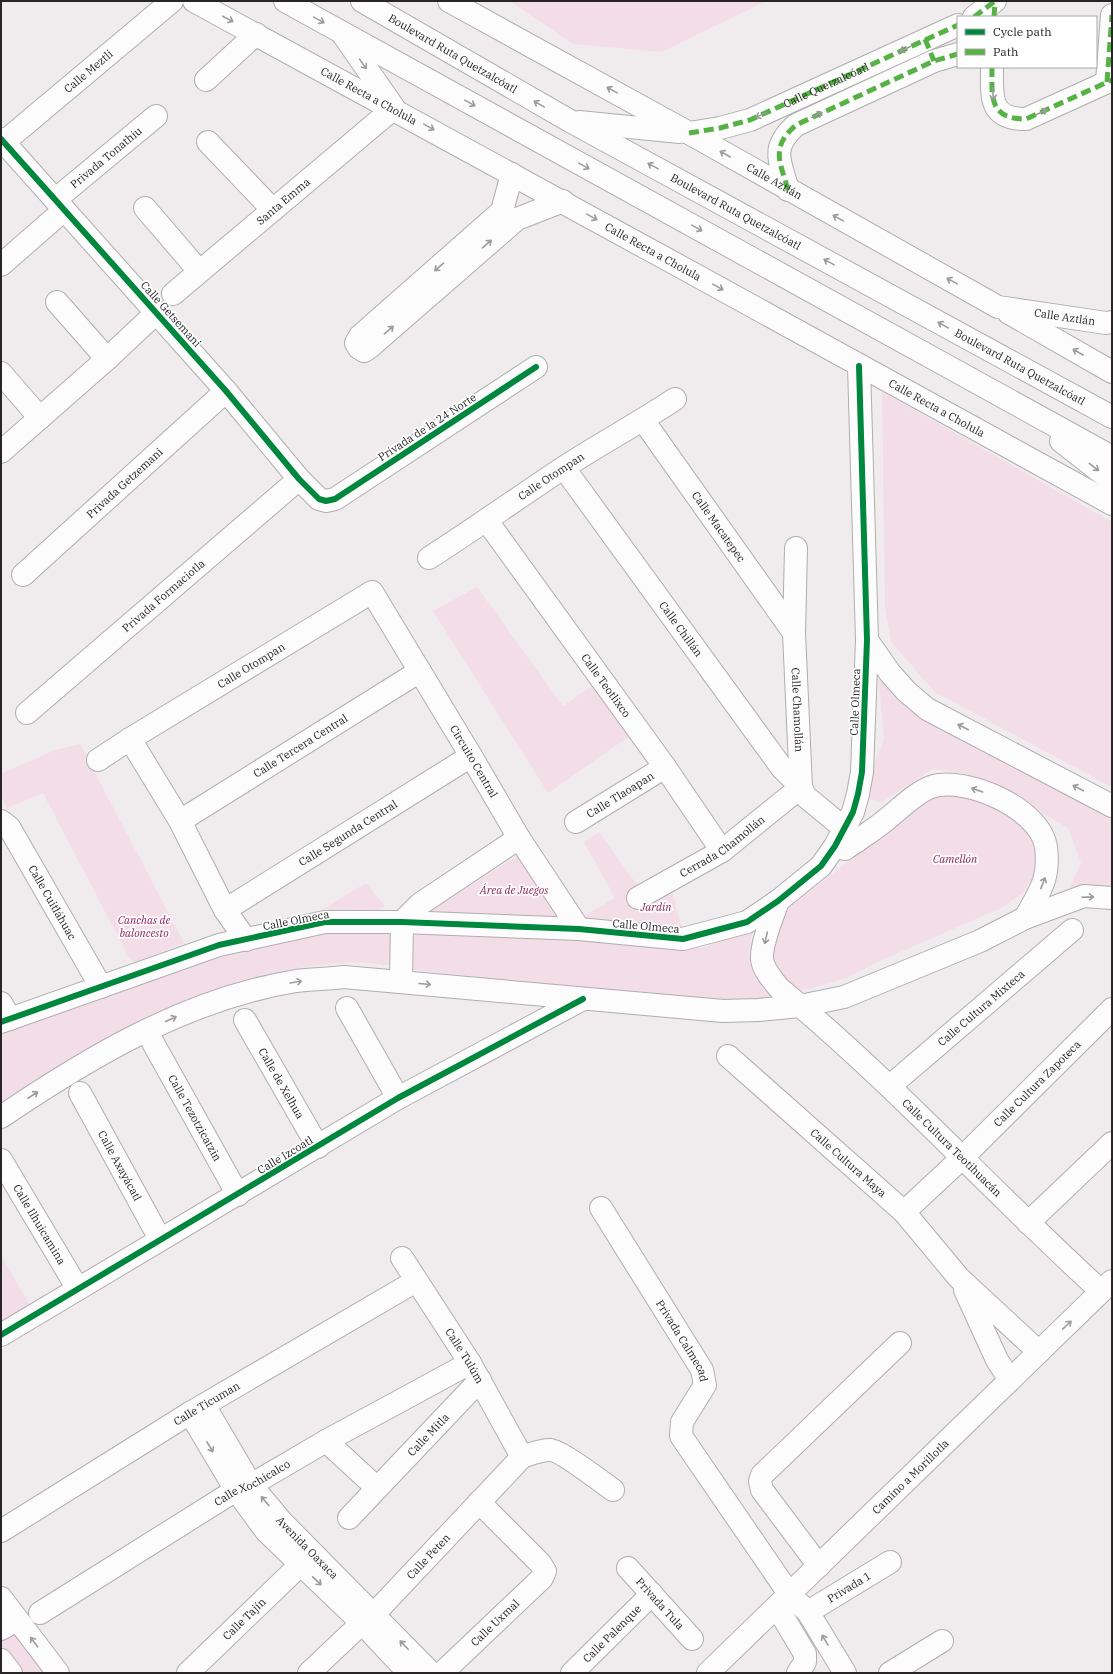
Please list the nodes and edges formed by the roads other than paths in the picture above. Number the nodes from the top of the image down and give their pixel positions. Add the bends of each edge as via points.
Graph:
1 (172, 1) edge
2 (194, 1) edge
3 (285, 1) edge
4 (362, 1) edge
5 (449, 1) edge
6 (995, 1) edge
7 (1112, 15) edge
8 (975, 16) edge
9 (994, 16) edge
10 (957, 25) edge
11 (341, 32) junction
12 (256, 34) junction
13 (925, 39) junction
14 (957, 54) edge
15 (934, 61) junction
16 (992, 68) edge
17 (206, 80) dead end
18 (1110, 81) edge
19 (394, 108) junction
20 (156, 116) dead end
21 (570, 120) junction
22 (689, 133) junction
23 (2, 140) edge
24 (208, 142) dead end
25 (512, 174) junction
26 (788, 190) junction
27 (563, 201) junction
28 (60, 205) junction
29 (144, 208) dead end
30 (273, 210) junction
31 (1, 265) edge
32 (199, 271) junction
33 (173, 294) dead end
34 (57, 302) dead end
35 (998, 306) junction
36 (156, 314) junction
37 (1112, 322) edge
38 (107, 360) junction
39 (859, 366) junction
40 (536, 367) dead end
41 (1112, 372) edge
42 (1, 373) edge
43 (226, 391) junction
44 (675, 399) dead end
45 (1008, 400) junction
46 (1112, 417) edge
47 (40, 418) junction
48 (643, 420) junction
49 (1, 452) edge
50 (1112, 457) edge
51 (564, 468) junction
52 (299, 479) junction
53 (1112, 481) edge
54 (326, 501) joint
55 (1112, 504) edge
56 (487, 521) junction
57 (796, 548) dead end
58 (429, 558) dead end
59 (23, 575) dead end
60 (372, 592) joint
61 (794, 633) junction
62 (867, 640) junction
63 (420, 671) junction
64 (27, 713) dead end
65 (130, 739) junction
66 (471, 756) junction
67 (98, 760) dead end
68 (665, 767) junction
69 (801, 787) junction
70 (1112, 806) edge
71 (1, 821) edge
72 (180, 821) junction
73 (576, 822) dead end
74 (852, 827) junction
75 (519, 838) junction
76 (722, 851) junction
77 (638, 898) dead end
78 (1112, 898) edge
79 (778, 901) junction
80 (225, 910) junction
81 (1025, 918) junction
82 (402, 922) junction
83 (579, 929) junction
84 (1072, 930) dead end
85 (246, 940) junction
86 (401, 982) junction
87 (101, 987) junction
88 (583, 999) junction
89 (800, 1006) junction
90 (347, 1008) dead end
91 (1112, 1009) edge
92 (4, 1015) edge
93 (245, 1020) dead end
94 (152, 1041) dead end
95 (728, 1056) dead end
96 (890, 1086) junction
97 (80, 1093) dead end
98 (398, 1098) junction
99 (1, 1117) edge
100 (1112, 1143) edge
101 (318, 1147) junction
102 (962, 1157) junction
103 (1, 1160) edge
104 (238, 1195) junction
105 (601, 1208) dead end
106 (904, 1212) junction
107 (1028, 1222) junction
108 (160, 1239) junction
109 (402, 1258) dead end
110 (959, 1278) junction
111 (416, 1281) junction
112 (1107, 1286) edge
113 (78, 1290) junction
114 (1, 1335) edge
115 (900, 1343) dead end
116 (1039, 1352) junction
117 (475, 1372) junction
118 (1010, 1380) junction
119 (197, 1409) junction
120 (326, 1441) junction
121 (522, 1457) junction
122 (243, 1487) junction
123 (377, 1488) junction
124 (613, 1490) dead end
125 (479, 1502) junction
126 (349, 1518) dead end
127 (1, 1531) edge
128 (890, 1562) dead end
129 (300, 1565) junction
130 (819, 1566) junction
131 (628, 1568) dead end
132 (652, 1594) junction
133 (1, 1598) edge
134 (783, 1601) junction
135 (808, 1612) junction
136 (40, 1613) dead end
137 (368, 1619) junction
138 (9, 1625) edge
139 (692, 1639) dead end
140 (942, 1641) dead end
141 (1, 1660) edge
142 (11, 1673) edge
143 (58, 1673) edge
144 (188, 1673) edge
145 (309, 1673) edge
146 (410, 1673) edge
147 (431, 1673) edge
148 (442, 1673) edge
149 (572, 1673) edge
150 (708, 1673) edge
151 (798, 1673) edge
152 (845, 1673) edge
153 (890, 1673) edge

1 - 23 street, Calle Meztli
2 -> 12 street, Calle Recta a Cholula
3 -> 11 street
21 -> 4 street, Boulevard Ruta Quetzalcóatl
22 -> 5 street, Calle Aztlán
6 - 8 street
6 - 9 street
7 - 18 street
10 - 13 street, Calle Quetzalcóatl
11 -> 19 street
11 -> 45 street
12 - 17 street
12 - 19 street, Calle Recta a Cholula
13 - 15 street
13 -> 22 street, Calle Quetzalcóatl via 750,120
14 - 15 street
26 -> 15 street via 779,155 786,134 796,125
16 -> 18 street via 994,104 1014,119 1026,119
19 -> 25 street, Calle Recta a Cholula
19 - 30 street, Santa Emma
20 - 28 street, Privada Tonathiu
21 - 22 street
46 -> 21 street, Boulevard Ruta Quetzalcóatl
26 -> 22 street, Calle Aztlán
23 - 28 street, Calle Getsemani
24 - 30 street
25 - 27 street, Calle Recta a Cholula
25 -> 27 street via 502,211 360,336 356,343 358,348 364,351 370,347 517,219
35 -> 26 street, Calle Aztlán
27 -> 39 street, Calle Recta a Cholula
28 - 31 street, Privada Tonathiu
28 - 36 street, Calle Getsemani
29 - 32 street
30 - 32 street, Santa Emma
32 - 33 street, Santa Emma
34 - 38 street
35 - 37 street, Calle Aztlán
41 -> 35 street
36 - 38 street
36 - 43 street, Calle Getsemani
38 - 47 street
39 - 55 street, Calle Recta a Cholula
39 - 62 street, Calle Olmeca
40 - 54 street, Privada de la 24 Norte via 335,499
42 - 47 street
43 - 52 street, Calle Getsemani
43 - 59 street, Privada Getzemani
44 - 48 street, Calle Otompan
45 - 50 street
45 -> 53 street
47 - 49 street
48 - 51 street, Calle Otompan
48 - 61 street, Calle Macatepec
51 - 56 street, Calle Otompan
51 - 69 street, Calle Chillán via 782,768
52 - 54 street, Calle Getsemani
52 - 64 street, Privada Formaciotla
56 - 58 street, Calle Otompan
56 - 68 street, Calle Teotlixco
57 - 61 street, Calle Chamollán
60 - 63 street, Circuito Central
60 - 65 street, Calle Otompan
61 - 69 street, Calle Chamollán
70 -> 62 street via 927,709 890,673
62 - 74 street, Calle Olmeca via 862,772
63 - 66 street, Circuito Central
63 - 72 street, Calle Tercera Central
65 - 67 street, Calle Otompan
65 - 72 street
66 - 75 street, Circuito Central
66 - 80 street, Calle Segunda Central
68 - 73 street, Calle Tlaoapan
68 - 76 street, Calle Teotlixco
69 - 74 street, Calle Chillán via 811,790
69 - 76 street, Cerrada Chamollán
71 - 87 street, Calle Cuitláhuac via 9,827
72 - 80 street
74 - 79 street, Calle Olmeca via 822,866
81 -> 74 street, Calle Chillán via 1044,882 1046,845 1031,820 1019,810 987,793 958,784 931,787 920,792 887,819
75 - 82 street via 420,904
75 - 83 street, Circuito Central
76 - 77 street, Cerrada Chamollán
81 -> 78 street via 1084,896
79 - 83 street, Calle Olmeca via 747,922 683,939
79 -> 89 street, Calle Cultura Teotihuacán via 766,936 762,959 767,973 779,988
80 - 85 street
81 - 89 street via 980,940 844,997
82 - 83 street, Calle Olmeca
82 - 85 street, Calle Olmeca via 325,922
82 - 86 street
84 - 96 street, Calle Cultura Mixteca
85 - 87 street, Calle Olmeca via 220,945
86 -> 88 street
99 -> 86 street via 68,1073 146,1030 198,1007 239,994 296,981 344,977
87 - 92 street, Calle Olmeca
88 - 89 street via 723,1011
88 - 98 street, Calle Izcoatl
89 - 96 street, Calle Cultura Teotihuacán
90 - 98 street
91 - 102 street, Calle Cultura Zapoteca
93 - 101 street, Calle de Xelhua
94 - 104 street, Calle Tezotzicatzin
95 - 106 street, Calle Cultura Maya
96 - 102 street, Calle Cultura Teotihuacán
97 - 108 street, Calle Axayácatl
98 - 101 street, Calle Izcoatl
100 - 107 street
101 - 104 street, Calle Izcoatl
102 - 106 street, Calle Cultura Zapoteca
102 - 107 street, Calle Cultura Teotihuacán
103 - 113 street, Calle Ilhuicamina
104 - 108 street, Calle Izcoatl
105 - 134 street, Privada Calmecad via 702,1370 705,1386 682,1422 681,1436
106 - 110 street, Calle Cultura Maya
107 - 112 street, Calle Cultura Teotihuacán
108 - 113 street, Calle Izcoatl
109 - 111 street, Calle Tulúm
110 - 116 street, Calle Cultura Maya
110 - 118 street, Calle Cultura Maya via 997,1360
111 - 117 street, Calle Tulúm
111 - 119 street, Calle Ticuman
116 -> 112 street, Camino a Morillotla
113 - 114 street, Calle Izcoatl
115 - 130 street via 762,1474 762,1490
116 - 118 street, Camino a Morillotla
117 - 120 street, Calle Xochicalco
117 - 121 street, Calle Tulúm
117 - 123 street, Calle Mitla
118 - 130 street, Camino a Morillotla
119 - 122 street, Avenida Oaxaca
119 - 127 street, Calle Ticuman
120 - 122 street, Calle Xochicalco
120 - 123 street
121 - 124 street via 552,1450
121 - 125 street, Calle Peten
122 - 129 street, Avenida Oaxaca via 266,1531
122 - 136 street, Calle Xochicalco
137 -> 122 street, Avenida Oaxaca via 282,1522
123 - 126 street, Calle Mitla
125 - 137 street, Calle Peten
125 - 148 street, Calle Uxmal via 545,1571 542,1578
128 - 135 street, Privada 1
129 -> 137 street, Avenida Oaxaca
129 - 144 street, Calle Tajín
130 - 134 street, Camino a Morillotla
131 - 132 street, Privada Tula
132 - 139 street, Privada Tula
132 - 149 street, Calle Palenque
133 - 138 street
134 - 135 street
134 - 150 street, Camino a Morillotla
134 - 151 street via 806,1654
152 -> 135 street
137 - 145 street, Calle Peten
137 - 146 street, Avenida Oaxaca
147 -> 137 street, Avenida Oaxaca
143 -> 138 street
140 - 153 street
141 - 142 street

